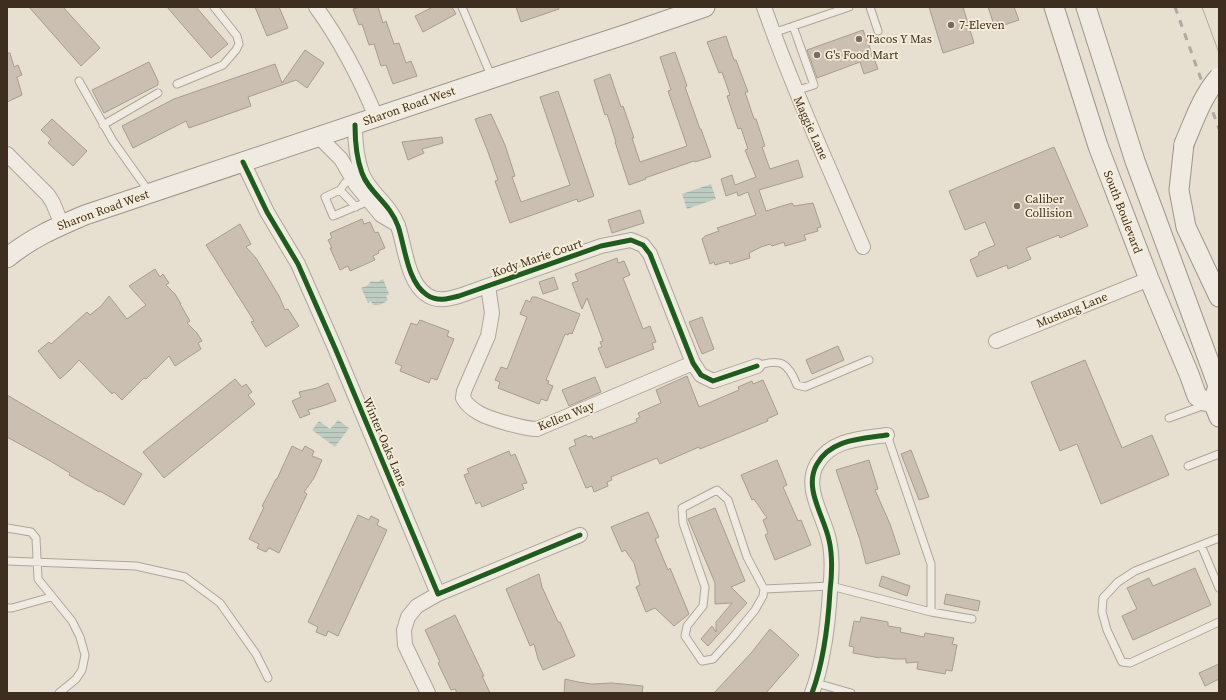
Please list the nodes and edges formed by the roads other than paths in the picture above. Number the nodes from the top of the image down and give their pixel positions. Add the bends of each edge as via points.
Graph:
1 (214, 7) edge
2 (316, 7) edge
3 (462, 7) edge
4 (705, 7) edge
5 (764, 7) edge
6 (848, 7) edge
7 (870, 7) edge
8 (1054, 7) edge
9 (1086, 7) edge
10 (793, 26) junction
11 (878, 31) dead end
12 (773, 33) junction
13 (1219, 77) edge
14 (492, 78) junction
15 (79, 81) dead end
16 (177, 84) dead end
17 (795, 91) junction
18 (158, 93) dead end
19 (376, 117) junction
20 (103, 124) junction
21 (356, 125) junction
22 (319, 137) junction
23 (7, 154) edge
24 (243, 162) junction
25 (358, 177) junction
26 (340, 190) junction
27 (150, 193) junction
28 (373, 198) junction
29 (356, 207) junction
30 (62, 225) junction
31 (863, 247) dead end
32 (7, 258) edge
33 (1149, 279) junction
34 (488, 286) junction
35 (1219, 297) edge
36 (996, 341) dead end
37 (869, 360) dead end
38 (693, 363) junction
39 (757, 366) joint
40 (1217, 406) edge
41 (1169, 418) dead end
42 (886, 435) joint
43 (1219, 454) edge
44 (1188, 466) dead end
45 (7, 528) edge
46 (580, 535) dead end
47 (1219, 538) edge
48 (1201, 545) junction
49 (7, 560) edge
50 (36, 561) junction
51 (831, 586) junction
52 (1219, 588) edge
53 (764, 589) junction
54 (438, 594) junction
55 (51, 597) junction
56 (7, 608) edge
57 (931, 612) junction
58 (972, 619) dead end
59 (1219, 622) edge
60 (268, 678) dead end
61 (814, 688) edge
62 (59, 693) edge
63 (428, 693) edge
64 (851, 693) edge

1 - 16 lane via 238,36 239,44 223,65
2 - 19 street via 360,78
3 - 14 lane
4 - 14 main road, Sharon Road West
5 - 12 street, Maggie Lane
6 - 10 lane
7 - 11 lane
8 - 33 main road, South Boulevard via 1098,146
9 - 40 main road via 1135,161 1218,386
10 - 12 lane
10 - 17 lane via 814,85
12 - 17 street, Maggie Lane
13 - 35 main road, bridge via 1198,110 1184,144 1179,190 1186,227
14 - 19 main road, Sharon Road West
15 - 20 lane
17 - 31 street, Maggie Lane
18 - 20 lane
19 - 21 main road, Sharon Road West
20 - 27 lane
21 - 22 main road, Sharon Road West
21 - 25 street, Kody Marie Court
22 - 24 main road, Sharon Road West
22 - 25 street, Kody Marie Court
23 - 30 street via 48,195
24 - 27 main road, Sharon Road West
24 - 54 street, Winter Oaks Lane via 267,212 298,264
25 - 26 lane via 345,183
25 - 28 street, Kody Marie Court via 371,188
26 - 29 lane
26 - 29 lane via 325,197 333,216
27 - 30 main road, Sharon Road West
28 - 29 lane
28 - 34 street, Kody Marie Court via 391,210 412,275 425,294 434,299 444,299
30 - 32 main road, Sharon Road West via 40,235
33 - 36 street, Mustang Lane
33 - 40 main road, South Boulevard via 1197,396
34 - 38 street, Kody Marie Court via 601,246 631,240 643,245 650,254
34 - 38 street, Kellen Way via 492,313 488,336 462,398 479,413 537,430
37 - 39 lane via 804,387 797,385 792,372 783,364 770,362
38 - 39 street, Kody Marie Court via 701,375 713,381
40 - 41 lane
42 - 51 street via 852,440 833,447 823,455 814,470 813,494 830,541
42 - 57 lane via 931,564
43 - 44 lane
45 - 50 lane via 31,532 36,538
46 - 54 street
47 - 48 lane
48 - 52 lane
48 - 59 lane via 1135,571 1118,582 1103,598 1102,612 1107,630 1122,662 1130,663
49 - 50 lane
50 - 55 lane via 38,579
50 - 60 lane via 136,566 186,578 220,603 256,654
51 - 53 lane
51 - 57 lane
51 - 61 street via 823,653
53 - 53 lane via 747,557 728,500 717,490 682,508 683,523 705,587 703,606 687,626 684,636 702,661 713,659 732,637 755,610
54 - 63 street via 417,606 408,617 404,630 405,645
55 - 56 lane
55 - 62 lane via 72,621 85,655 82,670 76,679
57 - 58 lane
61 - 64 lane

